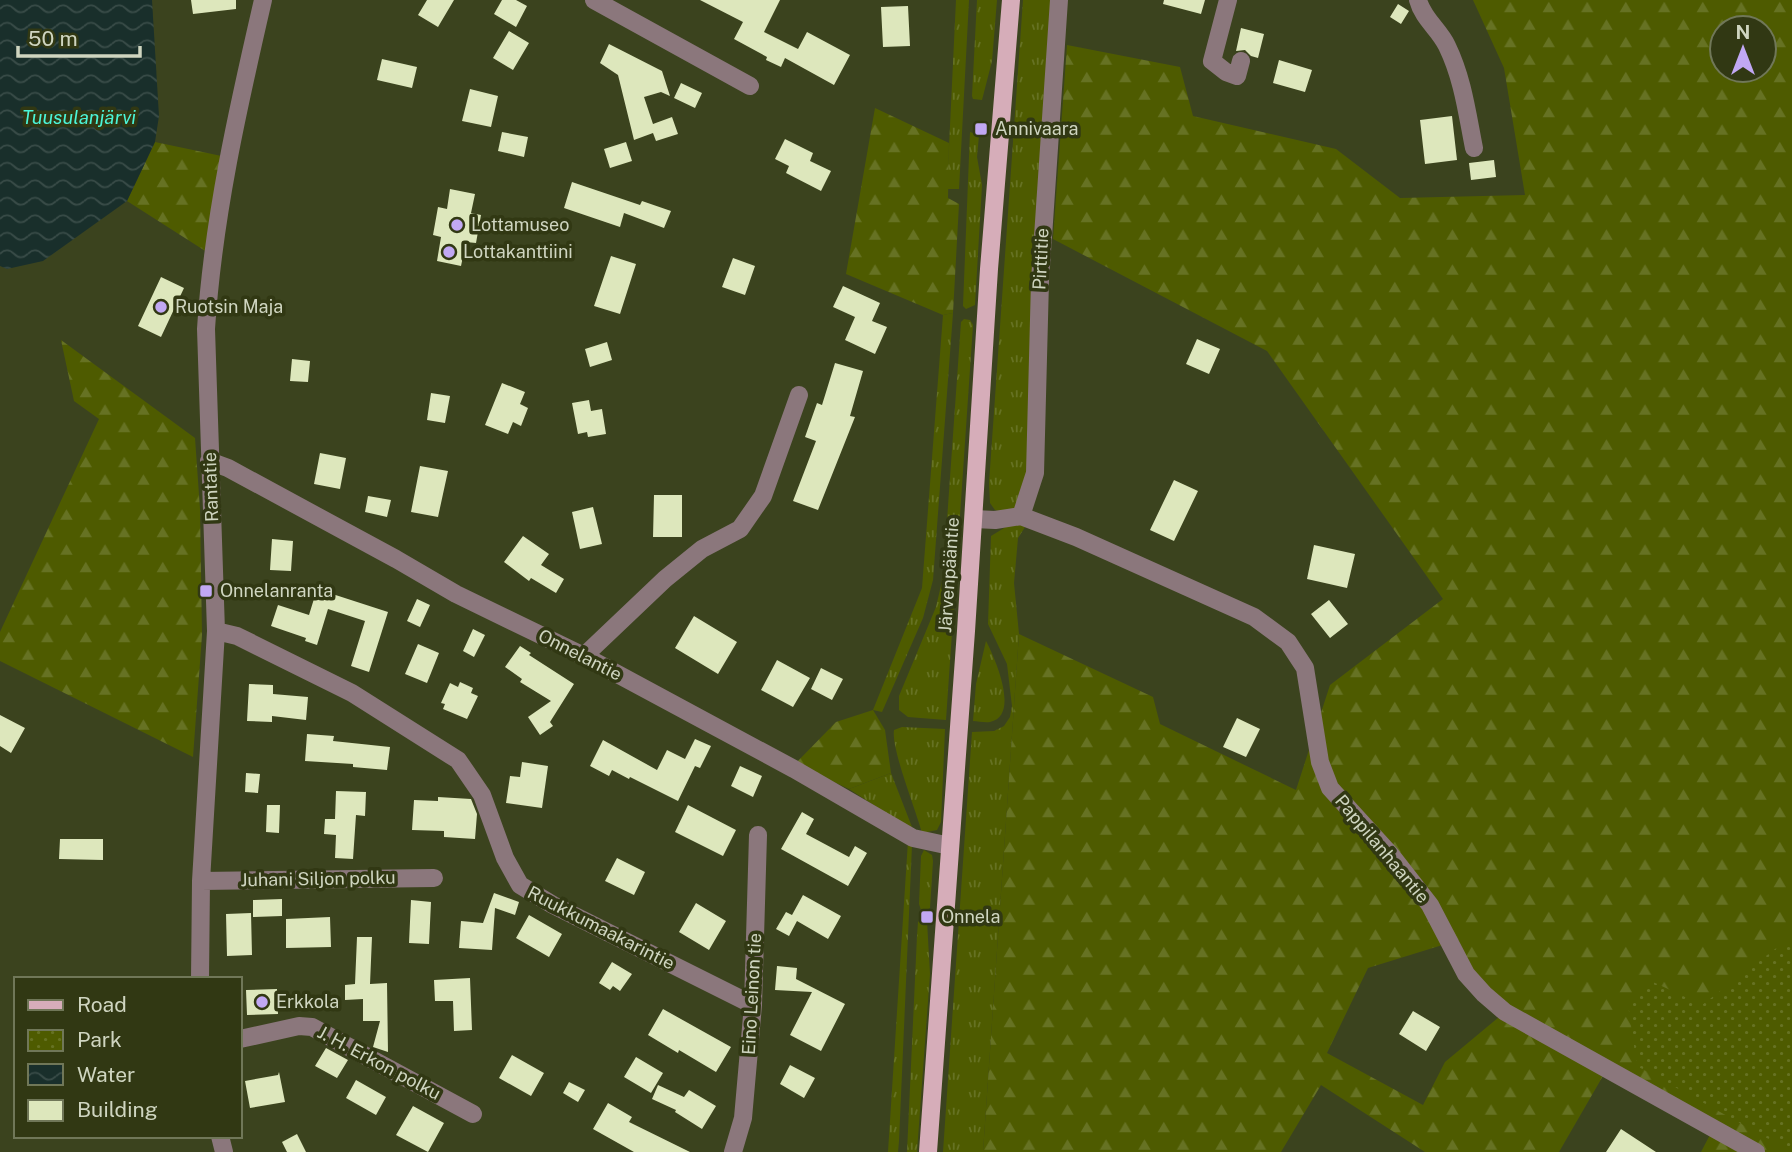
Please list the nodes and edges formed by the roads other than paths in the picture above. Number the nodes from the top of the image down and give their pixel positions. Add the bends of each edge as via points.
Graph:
1 (264, 0) edge
2 (594, 0) edge
3 (1011, 0) edge
4 (1059, 0) edge
5 (1228, 0) edge
6 (1418, 0) edge
7 (1241, 61) dead end
8 (750, 86) dead end
9 (1474, 148) dead end
10 (799, 395) dead end
11 (209, 461) junction
12 (1021, 516) junction
13 (974, 519) junction
14 (216, 631) junction
15 (583, 656) junction
16 (758, 835) dead end
17 (950, 846) junction
18 (434, 878) dead end
19 (201, 881) junction
20 (200, 977) edge
21 (753, 1005) junction
22 (242, 1039) edge
23 (473, 1114) dead end
24 (733, 1152) edge
25 (928, 1152) edge
26 (1756, 1152) edge

1 - 11 street, Rantatie via 225,184 208,295
2 - 8 street
3 - 13 main road, Järvenpääntie
4 - 12 street, Pirttitie via 1040,281 1035,473
5 - 7 street via 1212,61 1237,76
6 - 9 street via 1446,43 1461,80
10 - 15 street via 763,496 740,529 702,549
11 - 14 street, Rantatie
11 - 15 street, Onnelantie via 456,594
12 - 13 street, Pappilanhaantie
12 - 26 street, Pappilanhaantie via 1254,617 1288,642 1305,668 1320,762 1330,788 1415,884 1465,974 1505,1012
13 - 17 main road, Järvenpääntie
14 - 19 street, Rantatie
14 - 21 street, Ruukkumaakarintie via 237,636 352,693 457,760 482,795 520,885
15 - 17 street, Onnelantie via 912,838
16 - 21 street, Eino Leinon tie
17 - 25 main road, Järvenpääntie
18 - 19 street, Juhani Siljon polku
19 - 20 street, Rantatie
21 - 24 street, Eino Leinon tie via 743,1118
22 - 23 street, J. H. Erkon polku via 312,1027

